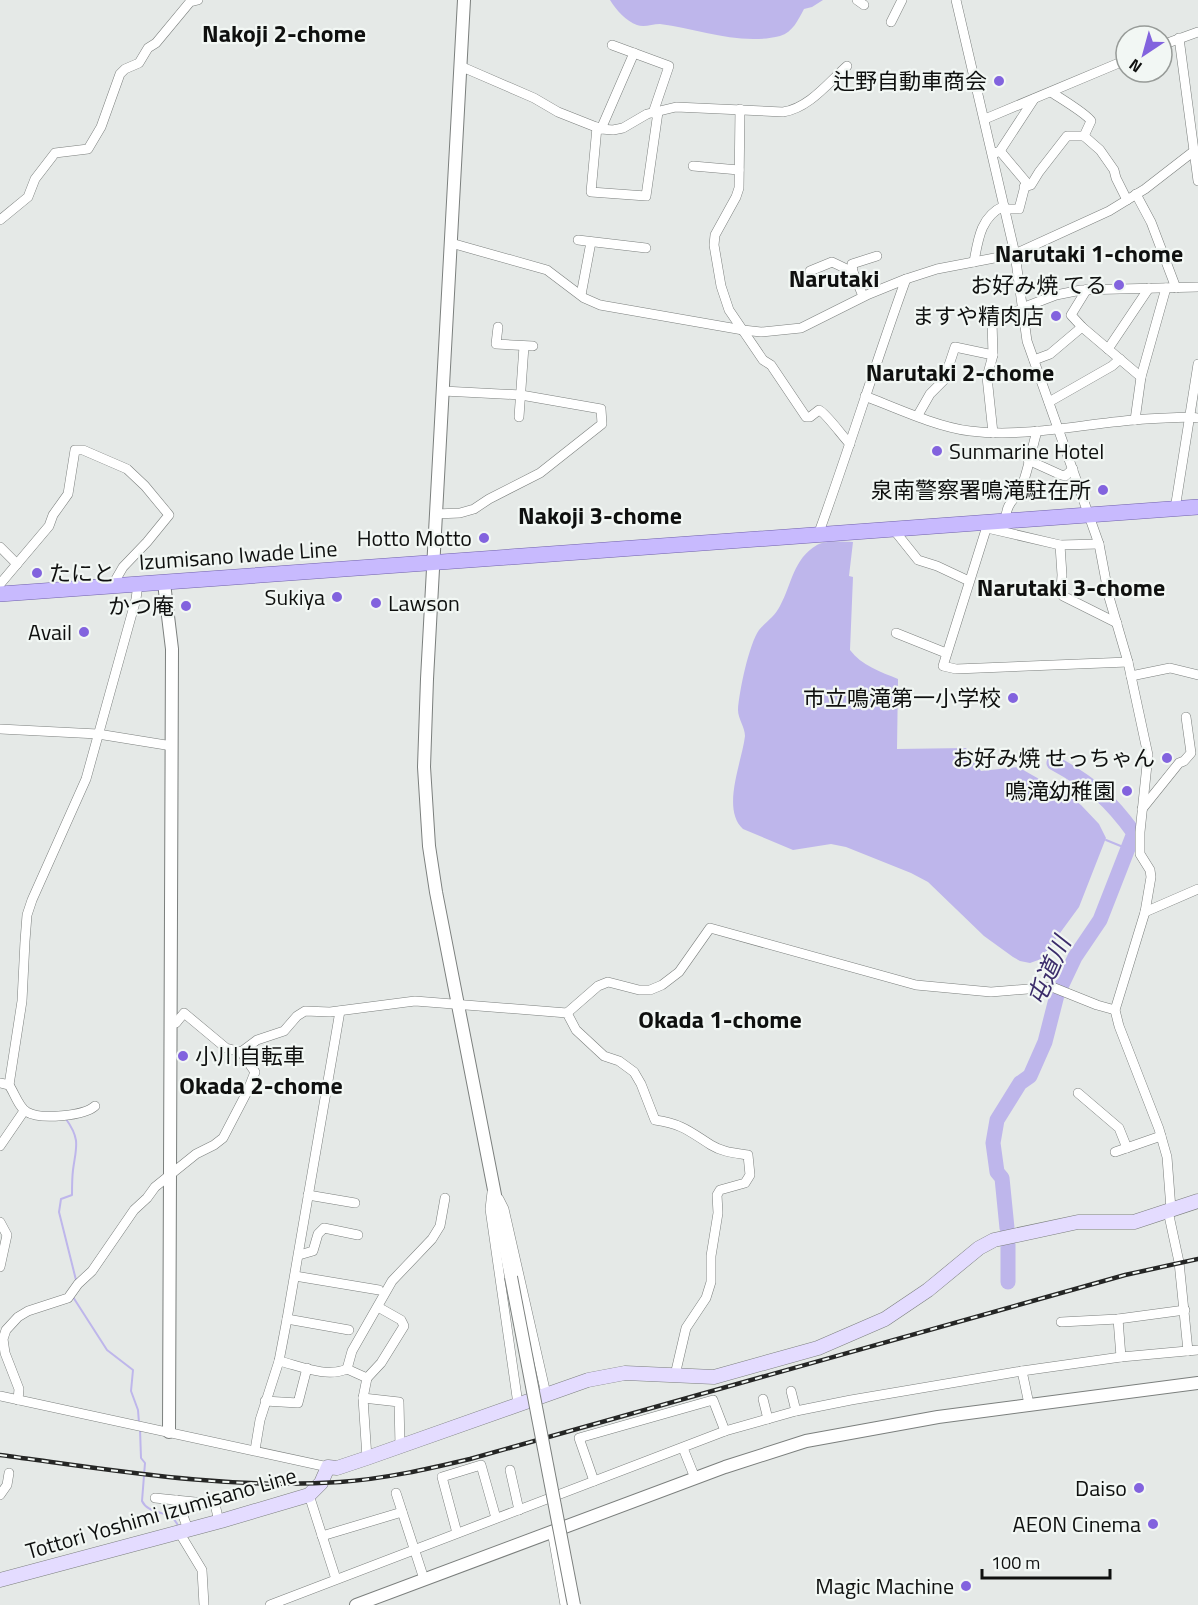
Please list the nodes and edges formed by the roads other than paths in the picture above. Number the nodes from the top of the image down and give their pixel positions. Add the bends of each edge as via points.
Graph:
1 (198, 0) edge
2 (464, 0) edge
3 (956, 0) edge
4 (898, 2) edge
5 (891, 22) dead end
6 (1198, 32) edge
7 (1179, 38) junction
8 (1174, 40) edge
9 (612, 45) dead end
10 (634, 53) junction
11 (1114, 65) edge
12 (460, 66) junction
13 (847, 66) dead end
14 (1051, 92) junction
15 (1035, 99) junction
16 (740, 108) junction
17 (655, 112) junction
18 (985, 120) junction
19 (599, 128) junction
20 (1084, 136) junction
21 (996, 153) junction
22 (1196, 156) edge
23 (693, 166) dead end
24 (739, 170) junction
25 (1198, 181) edge
26 (1024, 187) junction
27 (1136, 194) junction
28 (1126, 200) junction
29 (1005, 208) junction
30 (0, 220) edge
31 (578, 240) dead end
32 (591, 242) junction
33 (450, 243) junction
34 (646, 248) dead end
35 (1015, 254) junction
36 (877, 256) dead end
37 (974, 262) junction
38 (810, 271) dead end
39 (853, 272) junction
40 (906, 279) junction
41 (1198, 287) edge
42 (1149, 288) junction
43 (1171, 288) junction
44 (1087, 289) junction
45 (580, 295) junction
46 (863, 297) junction
47 (1022, 309) junction
48 (498, 327) dead end
49 (1082, 327) junction
50 (743, 330) junction
51 (1108, 349) junction
52 (993, 355) junction
53 (1120, 359) junction
54 (1034, 360) junction
55 (1198, 364) edge
56 (1141, 377) junction
57 (443, 391) junction
58 (521, 395) junction
59 (865, 396) junction
60 (1049, 402) junction
61 (918, 415) junction
62 (519, 417) dead end
63 (1194, 418) edge
64 (1134, 420) junction
65 (1058, 429) junction
66 (1037, 430) junction
67 (993, 433) junction
68 (850, 444) junction
69 (1028, 460) junction
70 (1073, 469) junction
71 (1198, 507) edge
72 (1175, 509) junction
73 (436, 513) junction
74 (1090, 515) junction
75 (1005, 522) junction
76 (988, 525) junction
77 (894, 530) junction
78 (818, 535) junction
79 (1099, 544) junction
80 (1060, 545) junction
81 (0, 547) edge
82 (434, 562) junction
83 (17, 564) junction
84 (969, 581) junction
85 (164, 583) junction
86 (0, 584) edge
87 (138, 584) junction
88 (112, 586) junction
89 (0, 594) edge
90 (1117, 622) junction
91 (896, 633) dead end
92 (946, 653) junction
93 (1128, 662) junction
94 (1198, 675) edge
95 (1131, 676) junction
96 (1186, 717) dead end
97 (0, 729) edge
98 (98, 734) junction
99 (172, 746) junction
100 (1142, 809) junction
101 (1198, 890) edge
102 (1145, 912) junction
103 (457, 1003) junction
104 (1115, 1010) junction
105 (340, 1011) junction
106 (567, 1013) junction
107 (171, 1023) junction
108 (241, 1052) junction
109 (5, 1084) edge
110 (1078, 1093) dead end
111 (95, 1106) dead end
112 (24, 1111) junction
113 (1161, 1136) junction
114 (0, 1146) edge
115 (1127, 1148) junction
116 (1115, 1152) dead end
117 (171, 1175) junction
118 (493, 1186) junction
119 (308, 1195) junction
120 (445, 1198) dead end
121 (1198, 1201) edge
122 (355, 1203) dead end
123 (1169, 1210) junction
124 (0, 1222) edge
125 (358, 1235) dead end
126 (299, 1255) junction
127 (0, 1267) edge
128 (296, 1275) junction
129 (379, 1290) dead end
130 (378, 1307) junction
131 (1185, 1310) junction
132 (287, 1319) junction
133 (1118, 1319) junction
134 (1061, 1322) dead end
135 (349, 1330) dead end
136 (1, 1337) edge
137 (1193, 1350) edge
138 (1122, 1357) junction
139 (279, 1361) junction
140 (307, 1368) junction
141 (348, 1369) junction
142 (1022, 1371) junction
143 (675, 1375) junction
144 (367, 1378) junction
145 (1198, 1383) edge
146 (792, 1391) dead end
147 (546, 1394) junction
148 (0, 1396) edge
149 (363, 1398) junction
150 (763, 1399) dead end
151 (18, 1400) junction
152 (265, 1401) junction
153 (518, 1404) junction
154 (1029, 1404) junction
155 (796, 1411) junction
156 (768, 1419) junction
157 (725, 1431) junction
158 (169, 1432) junction
159 (400, 1446) junction
160 (683, 1448) junction
161 (255, 1450) junction
162 (367, 1458) junction
163 (328, 1467) junction
164 (510, 1470) dead end
165 (9, 1473) dead end
166 (695, 1478) junction
167 (594, 1481) junction
168 (396, 1492) dead end
169 (0, 1495) edge
170 (309, 1495) junction
171 (155, 1498) dead end
172 (177, 1500) junction
173 (519, 1510) junction
174 (402, 1512) junction
175 (496, 1518) junction
176 (219, 1522) junction
177 (184, 1531) junction
178 (552, 1531) junction
179 (457, 1533) junction
180 (322, 1536) junction
181 (414, 1550) junction
182 (336, 1579) junction
183 (424, 1579) junction
184 (0, 1580) edge
185 (204, 1605) edge
186 (270, 1605) edge
187 (356, 1605) edge
188 (565, 1605) edge
189 (574, 1605) edge

1 - 30 street via 190,2 139,63 120,74 101,127 88,149 56,153 35,179 28,197
2 - 12 street
3 - 18 street
4 - 5 street
6 - 7 street
7 - 8 street
7 - 22 street
9 - 10 street
10 - 17 street via 669,66
10 - 19 street
11 - 14 street
12 - 19 street
12 - 33 street
13 - 16 street via 793,110
14 - 15 street
14 - 20 street via 1088,115 1091,121
15 - 18 street
15 - 21 street
16 - 17 street via 676,107
16 - 24 street
17 - 19 street via 623,128
17 - 19 street via 646,196 591,192
18 - 21 street
20 - 26 street via 1068,136 1031,185
20 - 28 street via 1114,170
21 - 26 street via 1024,177
21 - 29 street
22 - 25 street
22 - 27 street
23 - 24 street
24 - 50 street via 736,197 715,235 714,245 729,310
26 - 29 street via 1019,209
27 - 28 street
27 - 43 street via 1151,222
28 - 35 street
29 - 35 street
29 - 37 street via 988,217 978,237
31 - 32 street
32 - 34 street
32 - 45 street
33 - 45 street via 547,270
33 - 57 street
35 - 37 street
35 - 47 street
36 - 39 street via 852,264
37 - 40 street
38 - 39 street via 832,262
39 - 46 street
40 - 46 street
40 - 59 street
41 - 43 street
42 - 43 street
42 - 44 street
42 - 51 street
43 - 56 street
44 - 47 street via 1056,295
44 - 49 street via 1071,315
45 - 50 street via 600,304
46 - 50 street via 801,328
47 - 52 street via 992,321
47 - 54 street
48 - 58 street via 496,344 529,346
49 - 51 street
49 - 54 street via 1050,354
50 - 68 street via 806,417 819,410 824,412
51 - 53 street
52 - 61 street via 955,347 944,380
52 - 67 street via 987,377
53 - 56 street
53 - 60 street
54 - 60 street
55 - 63 street
56 - 64 street
57 - 58 street
57 - 73 street
58 - 62 street
58 - 73 street via 601,409 602,424 540,473 474,509
59 - 61 street
59 - 68 street
60 - 65 street
61 - 67 street via 952,428
63 - 64 street
63 - 72 street
64 - 65 street
65 - 66 street
65 - 70 street
66 - 67 street
66 - 69 street
68 - 78 street
69 - 70 street via 1065,476
69 - 75 street via 1021,488 1006,508
70 - 74 street
71 - 72 main road, Izumisano Iwade Line
72 - 74 main road, Izumisano Iwade Line
73 - 82 street
74 - 75 main road, Izumisano Iwade Line
74 - 79 street
75 - 76 main road, Izumisano Iwade Line
76 - 77 main road, Izumisano Iwade Line
76 - 80 street
76 - 84 street
77 - 78 main road, Izumisano Iwade Line
77 - 84 street via 918,560
78 - 82 main road, Izumisano Iwade Line
79 - 80 street
79 - 90 street
80 - 90 street via 1063,596
81 - 83 street
82 - 85 main road, Izumisano Iwade Line
82 - 103 street via 424,766 426,807 436,892
83 - 86 street
83 - 88 street via 66,499 75,450 83,450 127,469 169,515 123,567
84 - 92 street
85 - 87 main road, Izumisano Iwade Line
85 - 99 street via 172,649
87 - 88 main road, Izumisano Iwade Line
87 - 98 street
88 - 89 main road, Izumisano Iwade Line
90 - 93 street
91 - 92 street
92 - 93 street via 943,666 956,669
93 - 95 street
94 - 95 street via 1170,668
95 - 100 street via 1148,755
96 - 100 street via 1191,753
97 - 98 street
98 - 99 street
98 - 109 street via 86,779 27,915 22,1000
99 - 107 street
100 - 102 street via 1140,854 1151,877
101 - 102 street
102 - 104 street
103 - 105 street via 415,1002
103 - 106 street
103 - 118 street
104 - 106 street via 1052,987 991,992 916,986 710,928 679,972 662,985 639,990 608,982
104 - 113 street
105 - 108 street via 304,1011 284,1031 256,1040
105 - 119 street
106 - 143 street via 576,1030 604,1056 634,1072 655,1120 694,1132 712,1146 748,1155 750,1175 745,1183 720,1190 717,1195 711,1282 706,1298 686,1328
107 - 108 street via 176,1023 184,1013 226,1048
107 - 117 street
108 - 117 street via 255,1072 223,1138
109 - 112 street
110 - 115 street via 1119,1128
111 - 112 street via 71,1115
112 - 114 street
113 - 115 street
113 - 123 street via 1167,1157
115 - 116 street
117 - 136 street via 134,1210 68,1298 28,1311
117 - 158 street
118 - 147 street via 504,1209
118 - 153 street via 490,1209
118 - 189 street, bridge
119 - 122 street
119 - 126 street
120 - 130 street via 440,1226 392,1281
121 - 123 main road, Tottori Yoshimi Izumisano Line
123 - 131 street
123 - 143 main road, Tottori Yoshimi Izumisano Line via 1134,1222 1078,1222 994,1240 885,1319 819,1348 714,1377
124 - 127 street via 7,1235
125 - 126 street via 324,1228 313,1251
126 - 128 street
128 - 129 street
128 - 132 street
130 - 141 street via 352,1351
130 - 144 street via 401,1320 404,1326
131 - 133 street
131 - 137 street
132 - 135 street
132 - 139 street
133 - 134 street
133 - 138 street
136 - 151 street via 19,1389
137 - 138 street
138 - 142 street
139 - 140 street
139 - 152 street
140 - 141 street via 328,1373
140 - 152 street via 298,1403
141 - 144 street
142 - 154 street
142 - 155 street
143 - 147 main road, Tottori Yoshimi Izumisano Line via 625,1373
144 - 149 street
145 - 154 street
146 - 155 street
147 - 153 main road, Tottori Yoshimi Izumisano Line
148 - 151 street
149 - 159 street via 399,1402
149 - 162 street
150 - 156 street
151 - 158 street
152 - 161 street
153 - 159 main road, Tottori Yoshimi Izumisano Line
154 - 166 street via 806,1441
155 - 156 street
156 - 157 street
157 - 160 street
157 - 167 street via 713,1400 579,1438
158 - 161 street
159 - 162 main road, Tottori Yoshimi Izumisano Line
160 - 166 street
160 - 167 street
161 - 163 street
162 - 163 main road, Tottori Yoshimi Izumisano Line
163 - 170 main road, Tottori Yoshimi Izumisano Line via 321,1483
164 - 173 street
165 - 169 street
166 - 178 street
167 - 173 street
168 - 174 street
170 - 176 main road, Tottori Yoshimi Izumisano Line
170 - 180 street
171 - 172 street
172 - 176 street via 215,1504
172 - 177 street
173 - 175 street
174 - 180 street
174 - 181 street
175 - 179 street
175 - 179 street via 481,1466 442,1477
176 - 177 main road, Tottori Yoshimi Izumisano Line
177 - 184 main road, Tottori Yoshimi Izumisano Line
177 - 185 street via 202,1570
178 - 183 street
178 - 188 street
179 - 181 street
180 - 182 street
181 - 182 street
181 - 183 street
182 - 186 street
183 - 187 street

